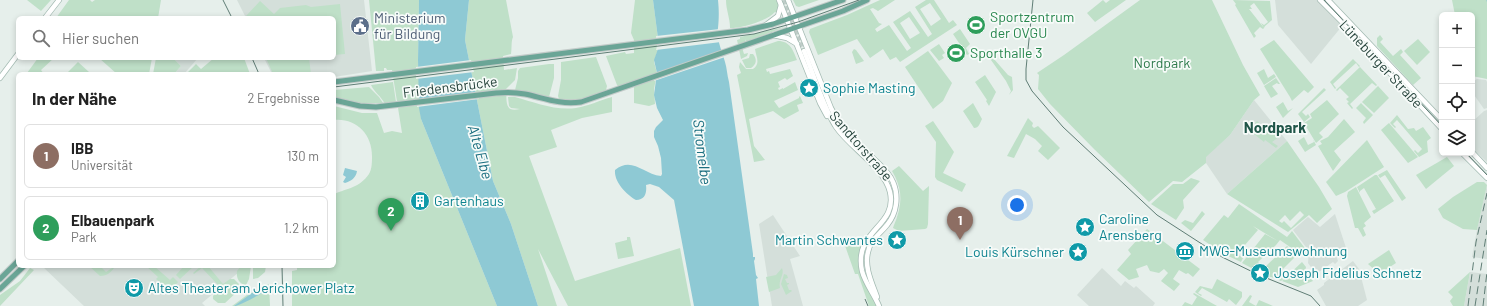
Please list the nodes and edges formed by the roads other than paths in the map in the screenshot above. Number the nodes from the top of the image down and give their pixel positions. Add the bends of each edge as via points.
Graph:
1 (59, 0) edge
2 (788, 0) edge
3 (842, 0) edge
4 (867, 0) edge
5 (1320, 0) edge
6 (1328, 0) edge
7 (780, 2) edge
8 (47, 16) edge
9 (795, 16) junction
10 (787, 19) junction
11 (766, 26) junction
12 (799, 26) junction
13 (791, 29) junction
14 (773, 35) junction
15 (798, 45) junction
16 (804, 51) tunnel mouth
17 (16, 57) edge
18 (0, 78) edge
19 (336, 82) edge
20 (336, 100) edge
21 (1439, 117) edge
22 (838, 125) junction
23 (1439, 126) edge
24 (1475, 155) edge
25 (1465, 156) edge
26 (1481, 162) junction
27 (1487, 168) edge
28 (1482, 174) junction
29 (1487, 178) edge
30 (16, 263) edge
31 (22, 268) edge
32 (0, 279) edge
33 (0, 289) edge
34 (880, 306) edge

1 - 8 main road
2 - 9 main road
3 - 9 main road, Friedensbrücke
4 - 12 main road, Friedensbrücke
5 - 23 main road, Lüneburger Straße
6 - 21 main road, Lüneburger Straße
7 - 10 main road
7 - 11 main road via 778,15
9 - 10 main road, Friedensbrücke
9 - 12 main road
10 - 11 main road, Friedensbrücke
10 - 13 main road
11 - 19 main road, Friedensbrücke via 739,32
12 - 13 main road, Friedensbrücke
12 - 22 main road
13 - 14 main road, Friedensbrücke
13 - 15 main road
14 - 15 main road via 787,38
14 - 20 main road, Friedensbrücke via 584,101 554,102 511,92 392,106 365,106
15 - 22 main road via 820,103 827,115
16 - 22 main road, Sandtorstraße via 826,106
17 - 18 main road
22 - 34 main road, Sandtorstraße via 888,186 891,199 889,209 884,221 868,236 861,253 864,277
22 - 34 main road, Sandtorstraße via 887,172 896,194 896,207 891,220 871,243 868,252 868,272
24 - 26 main road
25 - 28 main road
26 - 27 main road
26 - 28 main road
28 - 29 main road
30 - 32 main road
31 - 33 main road

